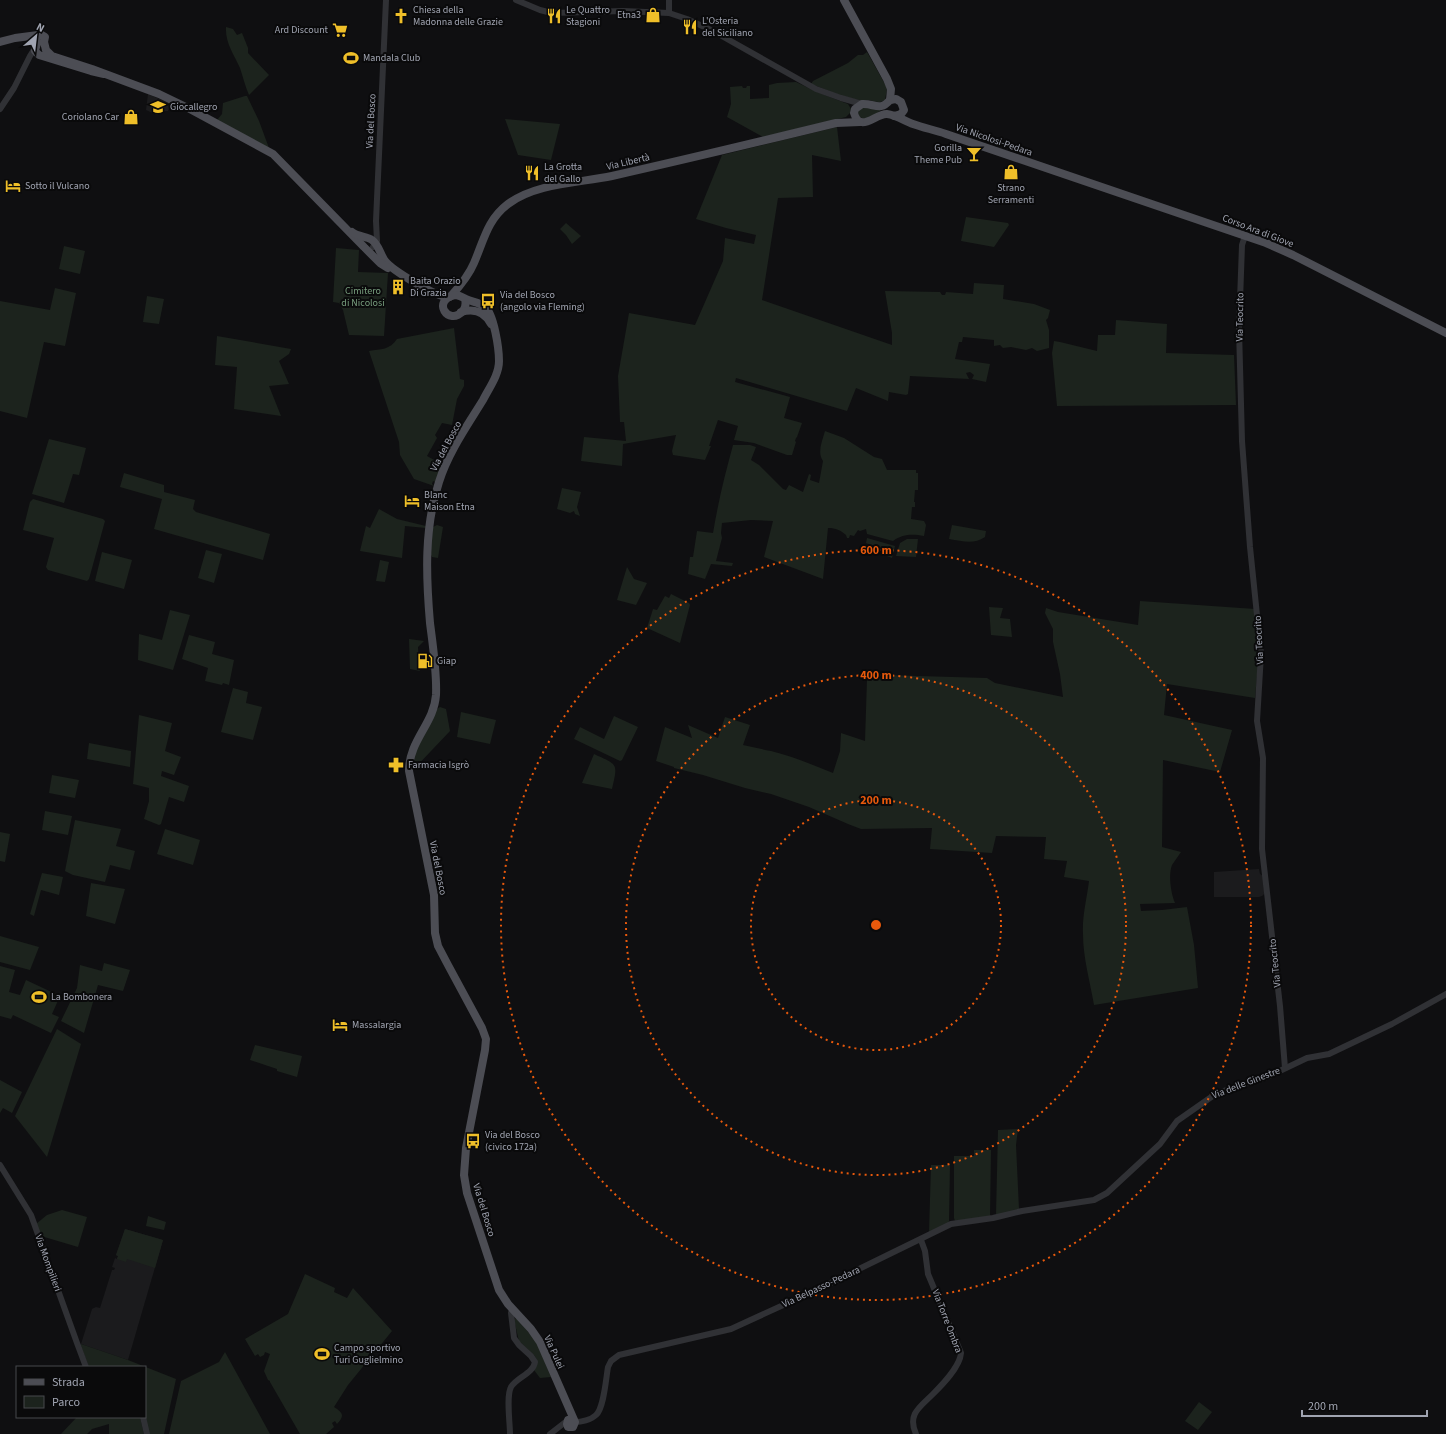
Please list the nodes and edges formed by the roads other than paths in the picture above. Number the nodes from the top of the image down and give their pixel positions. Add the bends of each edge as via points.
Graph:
1 (386, 0) edge
2 (516, 0) edge
3 (669, 0) edge
4 (844, 0) edge
5 (669, 13) junction
6 (2, 42) edge
7 (40, 52) junction
8 (887, 79) junction
9 (841, 98) junction
10 (890, 100) junction
11 (901, 102) junction
12 (862, 104) junction
13 (0, 109) edge
14 (854, 112) junction
15 (903, 112) junction
16 (894, 116) junction
17 (860, 122) junction
18 (836, 123) junction
19 (928, 128) junction
20 (1054, 171) joint
21 (376, 221) junction
22 (1245, 236) junction
23 (370, 242) junction
24 (467, 275) junction
25 (450, 296) junction
26 (464, 298) junction
27 (443, 308) junction
28 (461, 312) junction
29 (1446, 333) edge
30 (495, 334) junction
31 (1446, 994) edge
32 (1285, 1068) junction
33 (0, 1165) edge
34 (1094, 1200) joint
35 (921, 1240) junction
36 (512, 1309) junction
37 (86, 1366) edge
38 (143, 1418) edge
39 (572, 1425) edge
40 (146, 1434) edge
41 (510, 1434) edge
42 (550, 1434) edge
43 (916, 1434) edge

1 - 21 street, Via del Bosco
2 - 5 street via 552,13
3 - 5 street
4 - 8 main road
5 - 9 street via 713,31 807,85
6 - 7 main road via 42,34 45,37
7 - 13 street via 27,63
7 - 23 main road via 159,94 273,154 340,222
8 - 10 main road via 891,89
8 - 11 main road
9 - 12 street
9 - 14 street via 850,103
10 - 11 main road via 896,99
10 - 12 main road via 877,107
11 - 15 main road
12 - 14 main road
14 - 17 main road
14 - 18 main road via 850,118
15 - 16 main road via 899,116
15 - 19 main road via 908,118
16 - 17 main road via 884,114 868,122
16 - 19 main road
17 - 18 main road
18 - 24 main road, Via Libertà via 617,175 528,192 507,205 490,223
19 - 20 main road, Via Nicolosi-Pedara
20 - 22 main road, Corso Ara di Giove
21 - 23 street, Via del Bosco
21 - 23 street
22 - 29 main road, Corso Ara di Giove via 1277,247
22 - 32 street, Via Teocrito via 1242,245 1239,329 1242,441 1261,654 1257,721 1263,758 1262,849
23 - 25 main road via 394,269 436,294
23 - 27 main road via 380,263 436,298
24 - 25 main road
24 - 26 main road via 463,289
25 - 26 main road via 458,295
25 - 27 main road via 444,302
26 - 28 main road via 466,305
26 - 30 main road, Via del Bosco via 482,304 489,310
27 - 28 main road via 450,316
28 - 30 main road via 475,310 483,313 491,322
30 - 36 main road, Via del Bosco via 498,371 445,465 435,498 426,564 436,697 431,714 411,753 409,771 434,895 436,939 486,1039 466,1148 465,1184 494,1278
31 - 32 street, Via delle Ginestre via 1351,1044
32 - 34 street, Via delle Ginestre via 1208,1098 1177,1121 1160,1144 1107,1192
33 - 37 street, Via Mompilieri via 31,1215
34 - 35 street, Via Belpasso-Pedara via 951,1224
35 - 39 street, Via Belpasso-Pedara via 731,1329 619,1355 608,1366 602,1402 596,1415
35 - 43 street, Via Torre Ombra via 928,1274 961,1353 955,1369 915,1413 913,1423
36 - 39 main road, Via Pulei via 540,1342
36 - 41 street via 514,1338 535,1362 510,1389
38 - 40 street
39 - 42 street

